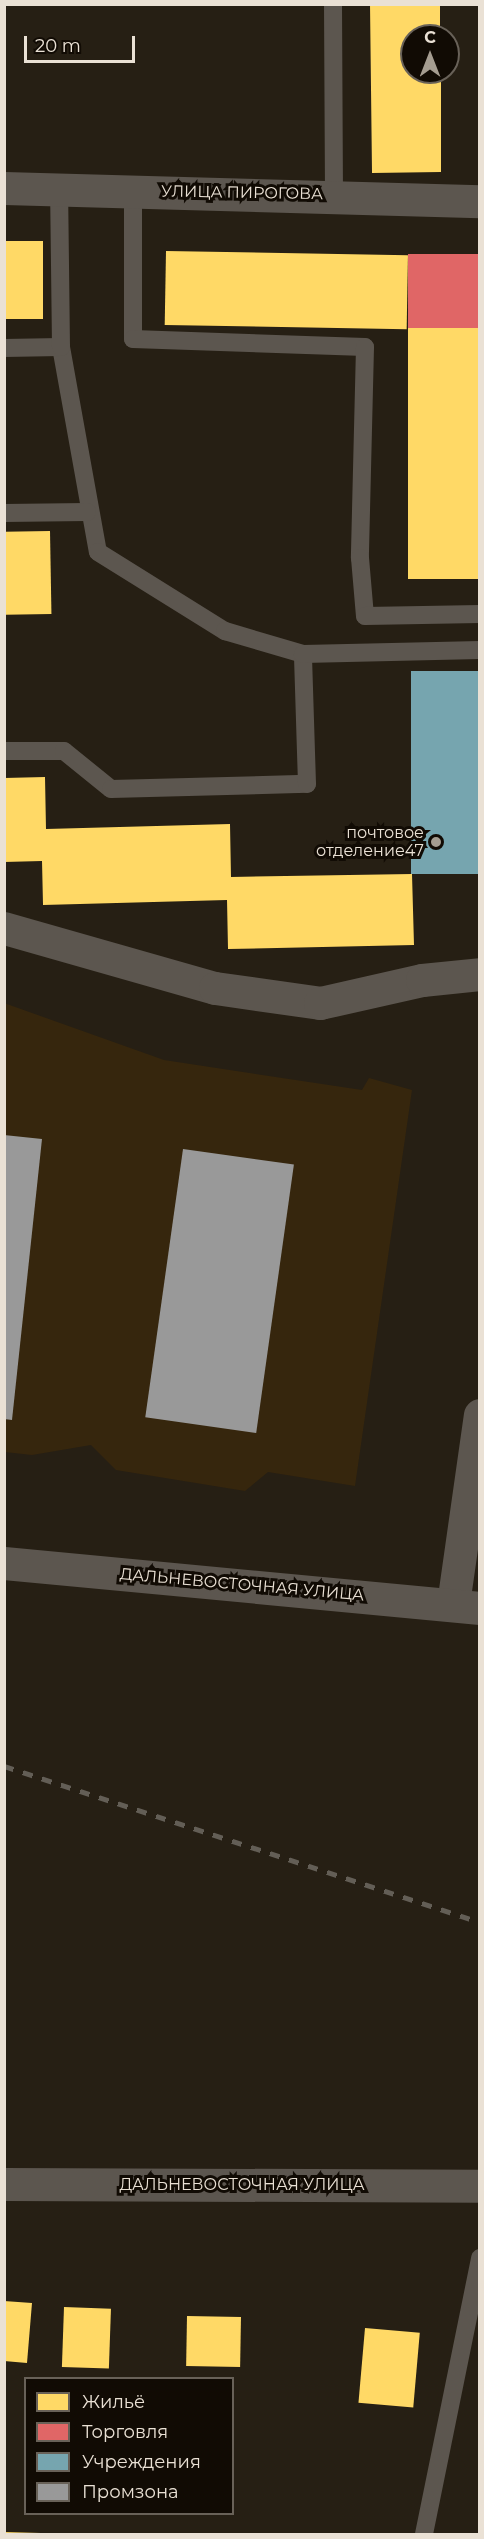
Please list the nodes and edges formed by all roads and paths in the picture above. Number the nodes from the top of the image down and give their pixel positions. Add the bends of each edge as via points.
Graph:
1 (333, 4) edge
2 (4, 188) edge
3 (59, 189) junction
4 (133, 191) junction
5 (334, 196) junction
6 (480, 201) edge
7 (4, 348) edge
8 (61, 348) junction
9 (87, 512) junction
10 (4, 513) edge
11 (480, 614) edge
12 (480, 650) edge
13 (303, 654) junction
14 (4, 751) edge
15 (4, 928) edge
16 (480, 974) edge
17 (480, 1415) edge
18 (4, 1563) edge
19 (466, 1606) edge
20 (4, 2184) edge
21 (480, 2186) edge
22 (480, 2258) edge
23 (424, 2535) edge

1 - 5 lane
2 - 3 street, УЛИЦА ПИРОГОВА
3 - 4 street, УЛИЦА ПИРОГОВА
3 - 8 lane
4 - 5 street, УЛИЦА ПИРОГОВА
4 - 11 lane via 133,339 365,347 360,558 365,616
5 - 6 street, УЛИЦА ПИРОГОВА
7 - 8 lane
8 - 9 lane
9 - 10 lane
9 - 13 lane via 98,552 225,631
12 - 13 lane
13 - 14 lane via 307,784 111,789 64,751
15 - 16 street via 215,988 320,1003 422,980
17 - 19 street
18 - 19 street, ДАЛЬНЕВОСТОЧНАЯ УЛИЦА
20 - 21 street, ДАЛЬНЕВОСТОЧНАЯ УЛИЦА
22 - 23 lane

